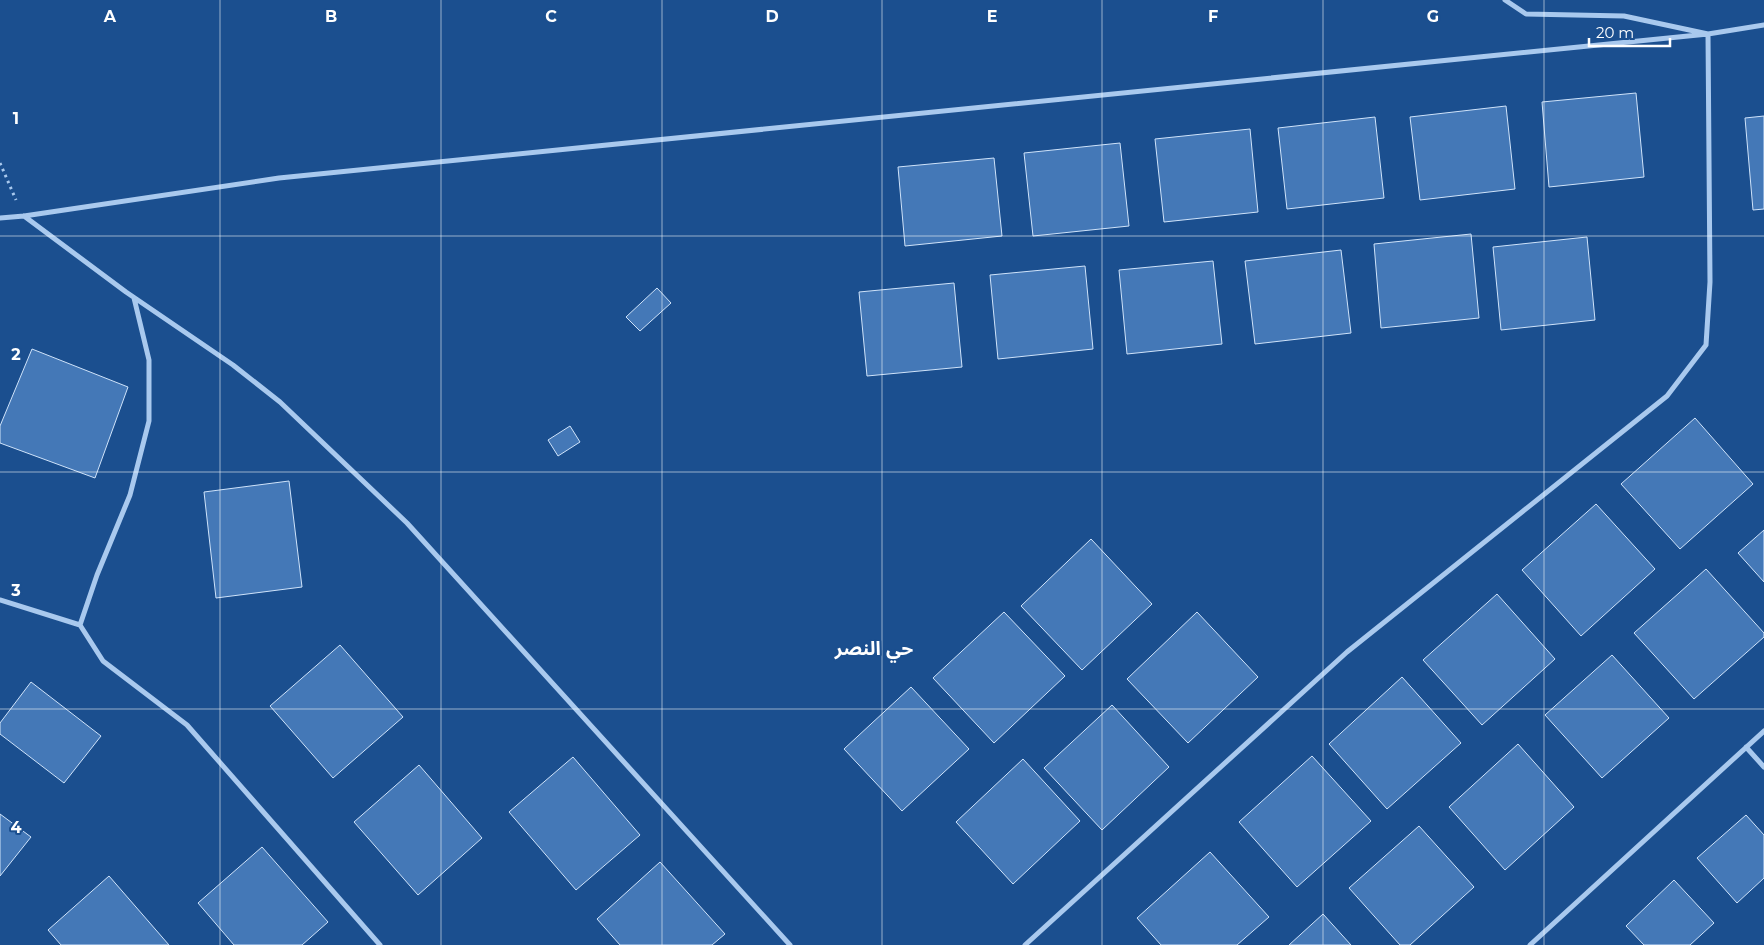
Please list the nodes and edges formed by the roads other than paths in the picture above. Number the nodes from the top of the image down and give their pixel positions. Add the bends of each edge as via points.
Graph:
1 (1505, 0) edge
2 (1764, 25) edge
3 (1708, 34) junction
4 (24, 216) junction
5 (0, 218) edge
6 (134, 298) junction
7 (0, 600) edge
8 (80, 625) junction
9 (1764, 731) edge
10 (1746, 747) junction
11 (1764, 767) edge
12 (380, 945) edge
13 (790, 945) edge
14 (1025, 945) edge
15 (1530, 945) edge

1 - 3 street via 1526,14 1624,16
2 - 3 street
3 - 4 street via 279,178
3 - 14 street via 1710,282 1706,344 1667,396 1347,652
4 - 5 street
4 - 6 street
6 - 8 street via 149,360 149,420 130,495
6 - 13 street via 233,365 280,402 407,523
7 - 8 street
8 - 12 street via 103,661 187,725
9 - 10 street
10 - 11 street
10 - 15 street

